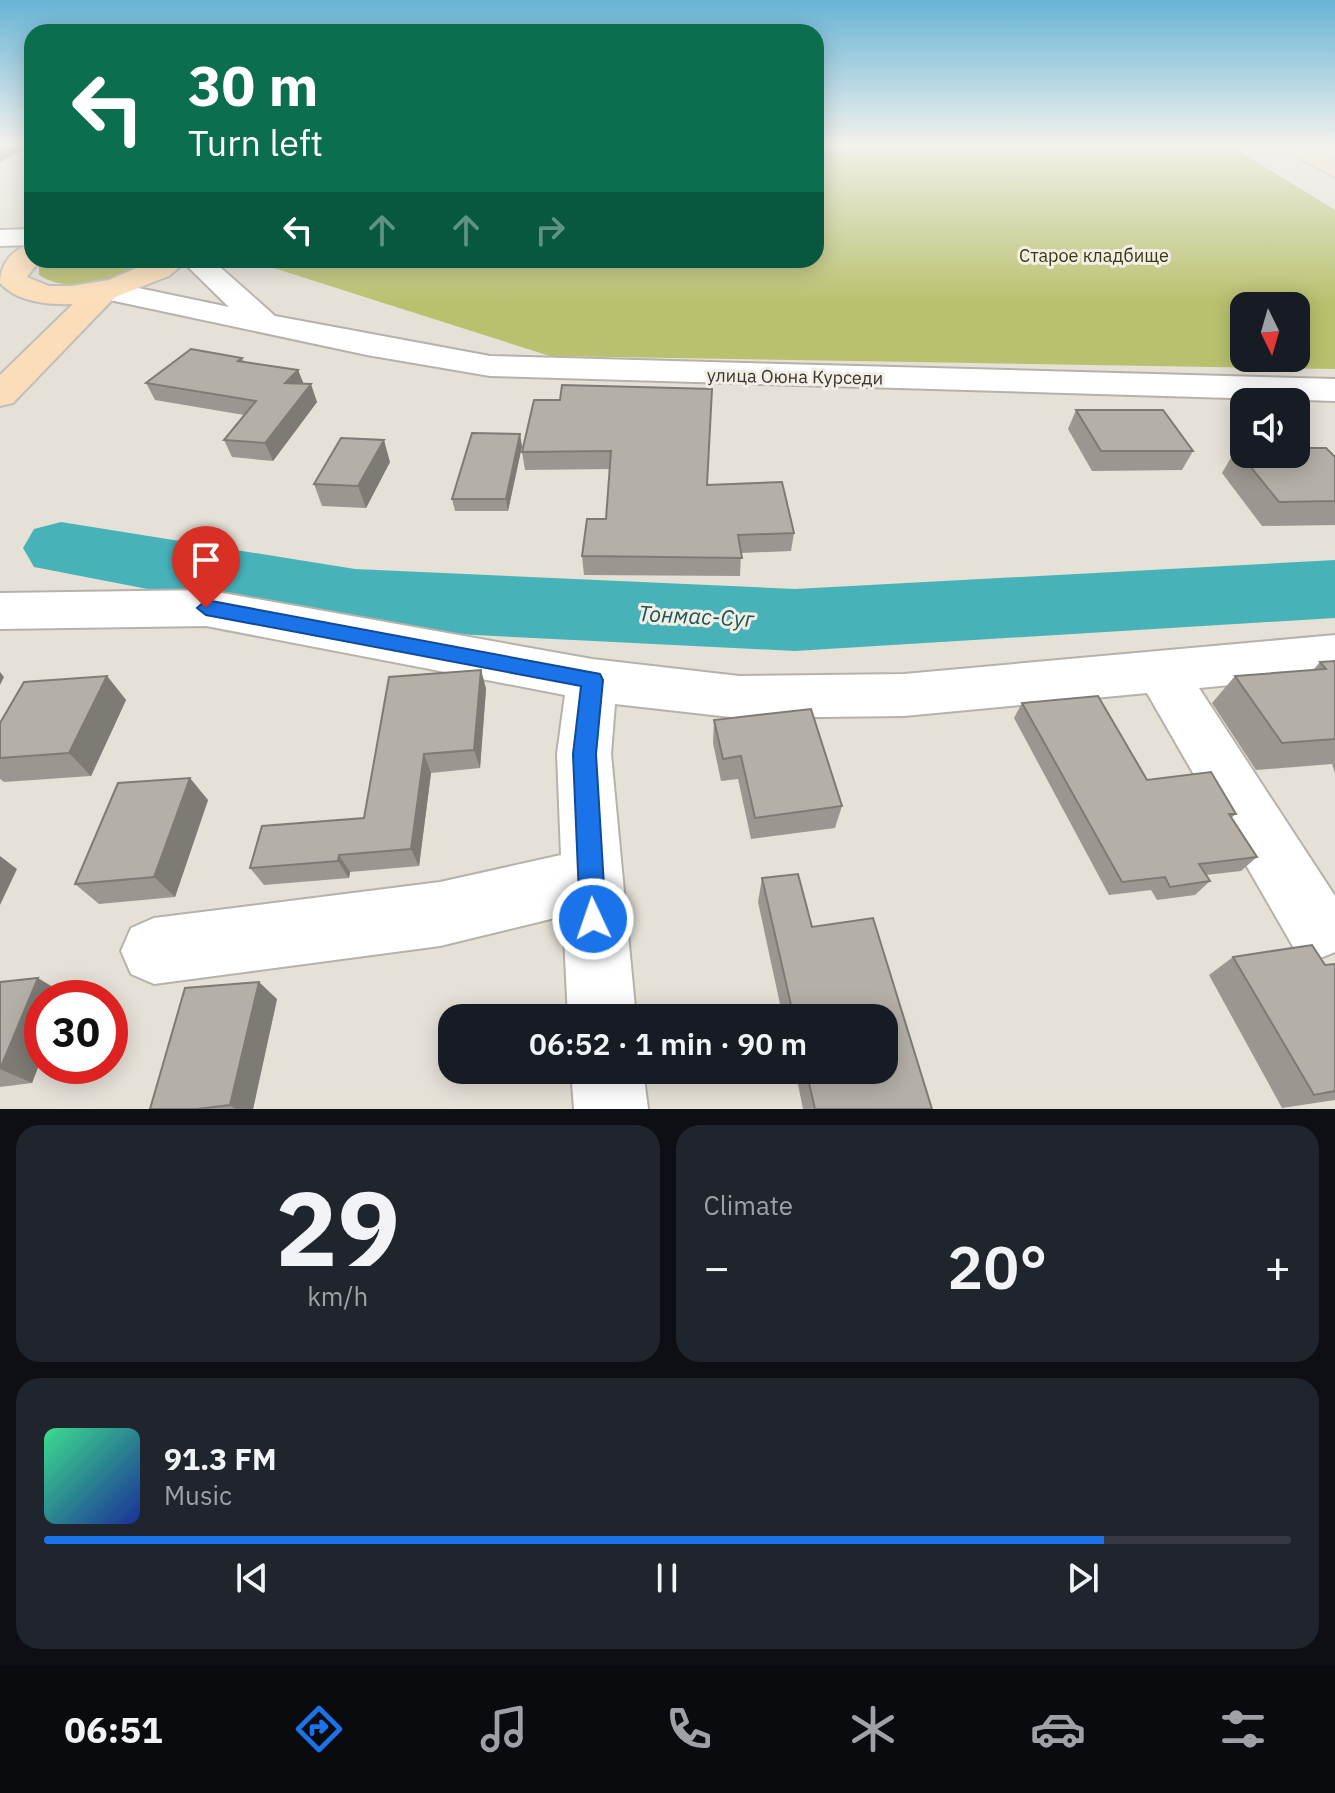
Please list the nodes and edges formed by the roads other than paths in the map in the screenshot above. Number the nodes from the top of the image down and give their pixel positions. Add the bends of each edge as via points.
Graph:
1 (24, 237) edge
2 (0, 238) edge
3 (24, 260) edge
4 (161, 268) edge
5 (204, 268) edge
6 (12, 281) edge
7 (105, 290) junction
8 (261, 319) junction
9 (1335, 390) edge
10 (0, 393) edge
11 (0, 611) edge
12 (1335, 655) edge
13 (1161, 671) junction
14 (592, 680) junction
15 (591, 879) junction
16 (1318, 927) dead end
17 (154, 951) dead end
18 (601, 1004) edge
19 (608, 1084) edge
20 (611, 1109) edge

1 - 2 street
3 - 6 main road via 12,272
4 - 7 main road
5 - 8 street, улица Оюна Курседи
6 - 7 main road via 58,295
6 - 10 main road via 22,327
7 - 8 street, улица Оюна Курседи
7 - 10 main road
8 - 9 street, улица Оюна Курседи via 436,357 530,369
11 - 14 street via 206,608
12 - 13 street
13 - 14 street via 904,695 739,697
13 - 16 street
14 - 15 street via 584,754
15 - 17 street via 440,914
15 - 18 street
19 - 20 street

